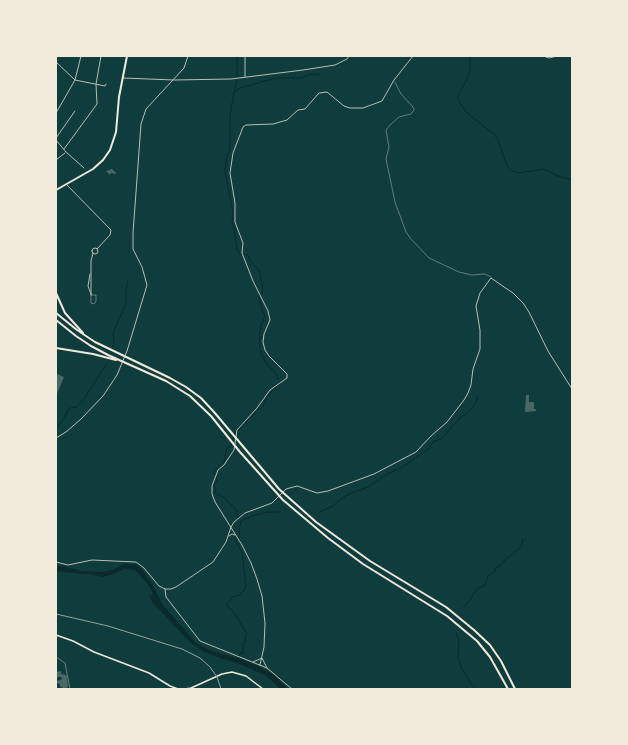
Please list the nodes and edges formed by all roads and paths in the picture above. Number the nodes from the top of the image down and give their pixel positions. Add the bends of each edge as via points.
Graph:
1 (81, 56) edge
2 (102, 56) edge
3 (127, 56) edge
4 (188, 56) edge
5 (244, 56) edge
6 (349, 56) edge
7 (413, 56) edge
8 (543, 56) edge
9 (556, 56) edge
10 (56, 64) edge
11 (244, 77) junction
12 (122, 78) junction
13 (76, 80) junction
14 (174, 80) junction
15 (394, 80) junction
16 (96, 84) junction
17 (106, 84) dead end
18 (74, 111) dead end
19 (56, 113) edge
20 (56, 139) edge
21 (64, 150) junction
22 (66, 152) junction
23 (56, 160) edge
24 (84, 168) dead end
25 (66, 184) junction
26 (56, 190) edge
27 (97, 249) junction
28 (93, 253) junction
29 (91, 274) junction
30 (491, 278) junction
31 (56, 293) edge
32 (91, 295) junction
33 (56, 313) edge
34 (56, 320) edge
35 (87, 337) junction
36 (56, 348) edge
37 (122, 361) junction
38 (572, 389) edge
39 (56, 438) edge
40 (231, 527) junction
41 (236, 535) junction
42 (229, 536) junction
43 (56, 562) edge
44 (165, 589) junction
45 (56, 635) edge
46 (56, 658) edge
47 (262, 658) junction
48 (252, 662) junction
49 (260, 665) junction
50 (267, 668) junction
51 (191, 688) edge
52 (70, 689) edge
53 (131, 689) edge
54 (141, 689) edge
55 (178, 689) edge
56 (185, 689) edge
57 (263, 689) edge
58 (292, 689) edge
59 (508, 689) edge
60 (515, 689) edge

1 - 13 street
2 - 16 street
3 - 12 main road
4 - 14 street via 184,68
5 - 11 street
6 - 11 street via 336,65
7 - 15 street
8 - 9 street
10 - 13 street
11 - 14 street
12 - 14 street
12 - 25 main road via 116,132 110,150 93,169
13 - 16 street
13 - 19 street
14 - 39 street via 146,109 140,129 133,249 147,285 127,351 103,396 92,409
15 - 30 lane via 414,110 411,114 399,117 386,130 389,147 386,159 395,202 406,232 429,258 459,272 485,274
15 - 40 street via 382,101 363,108 344,106 327,92 319,93 305,109 298,110 287,120 273,124 246,125 233,153 230,173 236,203 236,222 243,243 242,253 270,320 264,334 265,350 287,374 287,378 270,390 237,430 234,450 214,477 212,494
16 - 17 street
16 - 21 street via 97,104
18 - 20 street
20 - 21 street
21 - 22 street
22 - 23 street
22 - 24 street
25 - 26 main road
25 - 27 street via 111,230 110,235
27 - 28 street via 98,253
27 - 28 street via 93,248
28 - 29 street
29 - 32 street
29 - 32 street via 88,286
30 - 38 street via 523,303 548,351
30 - 40 street via 480,293 476,306 480,349 468,393 447,422 416,452 374,474 328,491 317,493 297,486 290,487 272,503 245,513
31 - 35 main road via 69,319
32 - 32 lane via 92,303 94,304 96,295
33 - 35 main road
34 - 37 main road via 88,344
35 - 60 main road via 186,387 208,405 279,489 316,522 342,542 446,607 490,645
36 - 37 main road
37 - 59 main road via 182,391 204,409 283,500 357,560 447,616 476,641 490,657
40 - 41 street
40 - 42 street
41 - 42 street
41 - 47 street via 251,563 262,596 265,623
42 - 44 street via 218,557 209,566 176,587
43 - 44 street via 68,565 92,560 136,562
44 - 48 street via 166,597 200,641
45 - 55 main road via 149,673
46 - 52 lane via 66,664
47 - 48 street
47 - 49 street
47 - 50 street
48 - 49 street
49 - 50 street
50 - 58 street
51 - 56 main road
51 - 57 main road via 232,672 242,674
53 - 54 street

